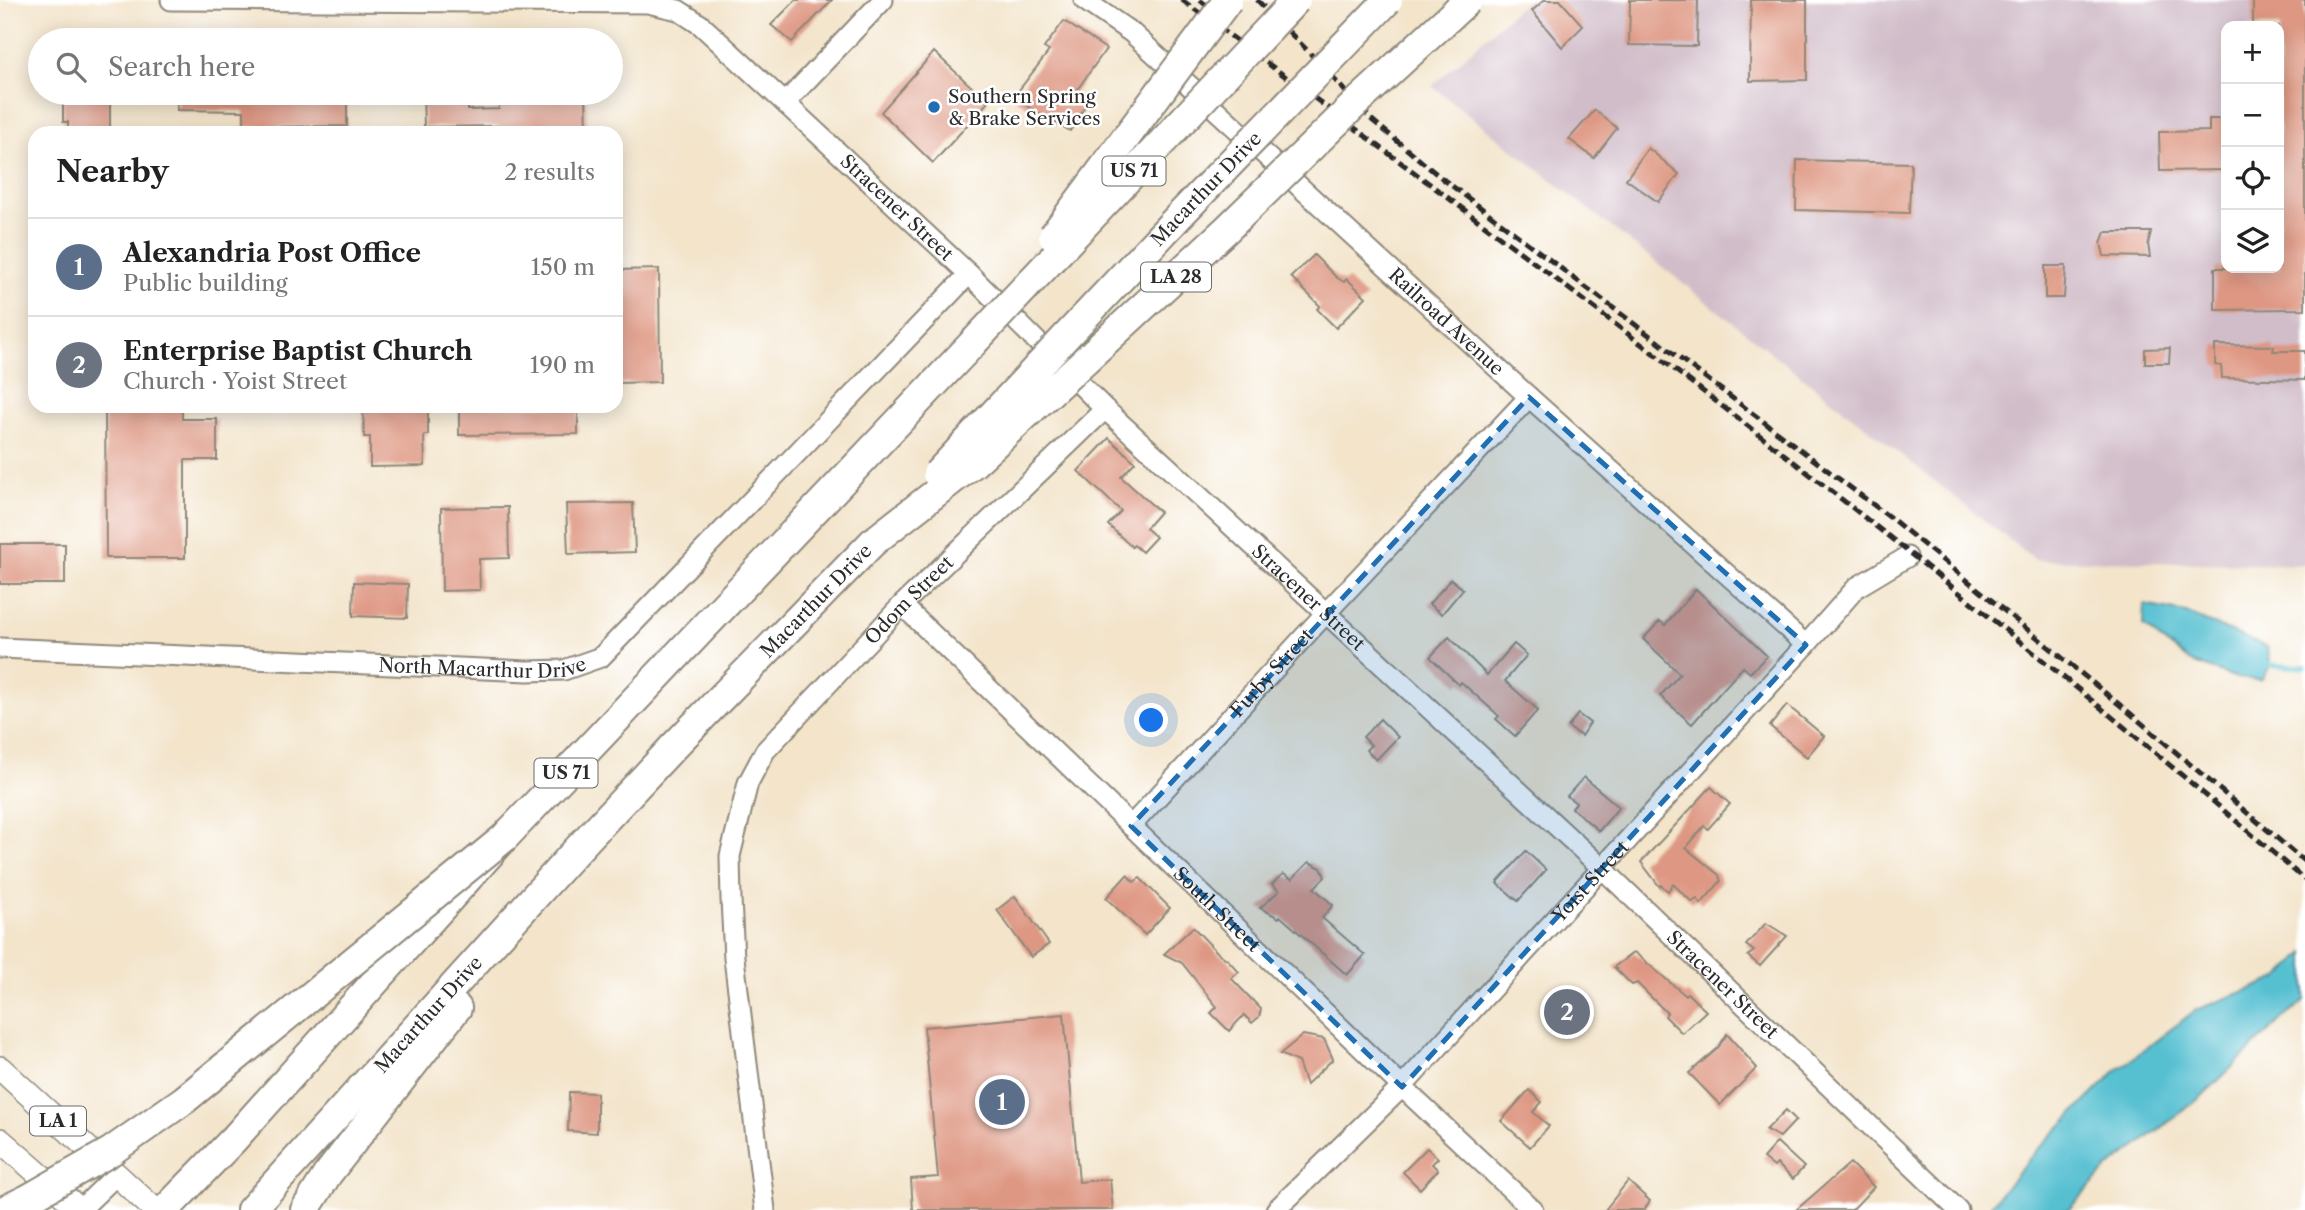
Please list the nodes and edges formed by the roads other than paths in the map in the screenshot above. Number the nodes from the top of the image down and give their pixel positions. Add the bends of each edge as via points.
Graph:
1 (171, 0) edge
2 (883, 0) edge
3 (1084, 0) edge
4 (1228, 0) edge
5 (1296, 0) edge
6 (1388, 0) edge
7 (1468, 0) edge
8 (647, 2) edge
9 (785, 103) junction
10 (969, 274) junction
11 (974, 342) junction
12 (1529, 397) junction
13 (1105, 409) junction
14 (873, 542) junction
15 (1907, 557) dead end
16 (902, 605) junction
17 (1325, 614) junction
18 (1806, 646) junction
19 (0, 648) edge
20 (1131, 826) junction
21 (504, 838) junction
22 (574, 853) junction
23 (1603, 869) junction
24 (0, 1068) edge
25 (1402, 1087) junction
26 (0, 1140) edge
27 (116, 1175) junction
28 (5, 1210) edge
29 (80, 1210) edge
30 (155, 1210) edge
31 (165, 1210) edge
32 (251, 1210) edge
33 (305, 1210) edge
34 (765, 1210) edge
35 (1276, 1210) edge
36 (1533, 1210) edge
37 (1958, 1210) edge

1 - 8 street, Stracener Street
2 - 9 street
3 - 12 street, Railroad Avenue via 1132,33
4 - 11 highway, bridge
5 - 11 highway, US 71, bridge
6 - 14 highway, Macarthur Drive / US 71, bridge
7 - 14 highway, LA 28, bridge via 974,463
8 - 9 street, Stracener Street via 678,10 701,25
9 - 10 street, Stracener Street
10 - 13 street, Stracener Street
10 - 19 street, North Macarthur Drive via 601,657 565,670 527,671
11 - 21 highway, US 71
12 - 17 street, Furby Street
12 - 18 street, Railroad Avenue
13 - 16 street, Odom Street
13 - 17 street, Stracener Street
14 - 22 highway, Macarthur Drive / US 71
15 - 18 street, Yoist Street via 1857,587
16 - 20 street, South Street
16 - 34 street, Odom Street via 765,751 739,813 730,856 734,958
17 - 20 street, Furby Street
17 - 23 street, Stracener Street
18 - 23 street, Yoist Street
20 - 25 street, South Street
21 - 28 highway, bridge via 184,1100 110,1152
21 - 31 highway, US 71, bridge
22 - 32 highway, Macarthur Drive / US 71
22 - 33 highway
23 - 25 street, Yoist Street
23 - 37 street, Stracener Street
24 - 27 main road, LA 1
25 - 35 street, Yoist Street
25 - 36 street, South Street
26 - 29 main road, LA 1
27 - 29 street
27 - 30 main road

